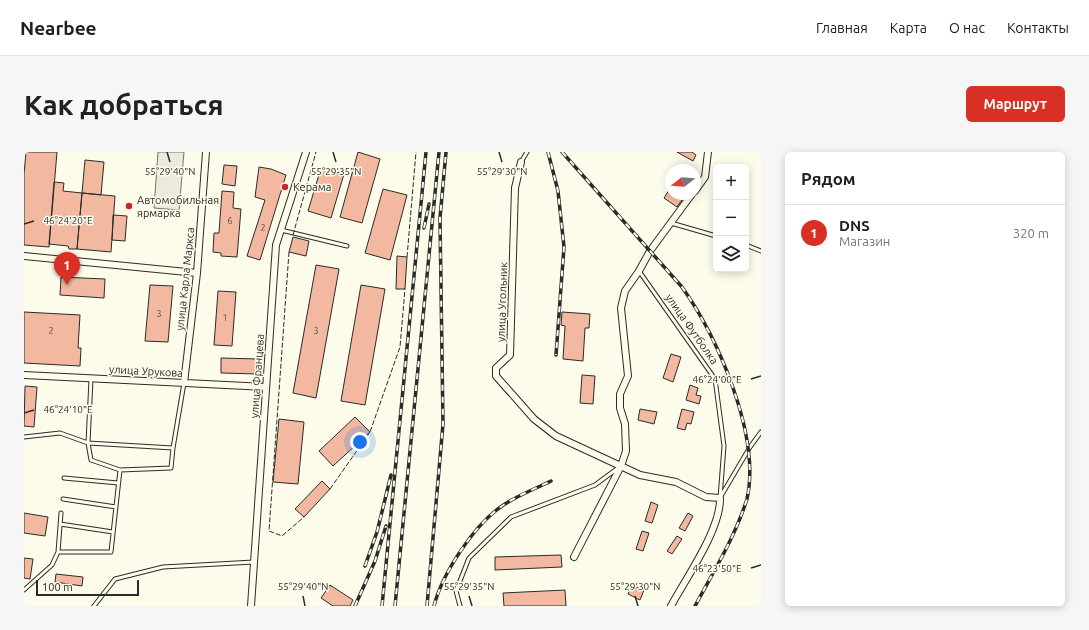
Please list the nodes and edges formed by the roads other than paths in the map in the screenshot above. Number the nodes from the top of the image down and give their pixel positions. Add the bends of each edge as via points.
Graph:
1 (206, 152) edge
2 (306, 152) edge
3 (527, 152) edge
4 (708, 152) edge
5 (521, 162) joint
6 (701, 182) edge
7 (688, 200) edge
8 (671, 223) junction
9 (281, 230) junction
10 (713, 235) edge
11 (347, 246) dead end
12 (749, 247) edge
13 (761, 251) edge
14 (24, 256) edge
15 (640, 271) junction
16 (197, 273) junction
17 (24, 375) edge
18 (91, 379) junction
19 (184, 383) junction
20 (266, 387) junction
21 (761, 432) edge
22 (24, 437) edge
23 (88, 443) junction
24 (173, 448) junction
25 (621, 466) junction
26 (120, 470) junction
27 (64, 478) dead end
28 (118, 483) junction
29 (720, 498) junction
30 (63, 499) dead end
31 (116, 507) junction
32 (60, 513) dead end
33 (60, 524) junction
34 (113, 532) junction
35 (58, 552) junction
36 (574, 557) dead end
37 (254, 562) junction
38 (24, 590) edge
39 (94, 606) edge
40 (251, 606) edge
41 (460, 606) edge
42 (671, 606) edge

1 - 16 street, улица Карла Маркса
2 - 9 street, улица Францева
3 - 5 lane
4 - 6 street via 705,177
5 - 25 street, улица Угольник via 515,188 510,355 496,368 496,376 534,419 556,436
7 - 8 street
8 - 10 lane
8 - 15 street via 650,251
9 - 11 lane
9 - 20 street, улица Францева via 276,245
12 - 13 lane
14 - 16 street
15 - 25 street via 626,291 621,308 628,376 620,394 626,451
15 - 29 lane, улица Футболка via 715,378 724,446
16 - 19 street, улица Карла Маркса
17 - 18 street, улица Урукова
18 - 19 street, улица Урукова
18 - 23 lane
19 - 20 street, улица Урукова
19 - 24 lane
20 - 37 street, улица Францева
21 - 29 lane
22 - 23 lane via 60,434
23 - 24 lane
23 - 26 lane via 91,460
24 - 26 lane via 171,468
25 - 29 street, улица Угольник via 640,476 676,482 706,497
25 - 36 street
25 - 41 lane via 595,485 511,518 469,558 456,591
26 - 28 lane
27 - 28 lane
28 - 31 lane
29 - 42 street, улица Футболка via 721,509 716,525
30 - 31 lane
31 - 34 lane
32 - 33 lane
33 - 34 lane
33 - 35 lane
34 - 35 lane via 111,552
35 - 38 lane via 52,565
37 - 39 lane via 163,567 115,579
37 - 40 street, улица Францева

